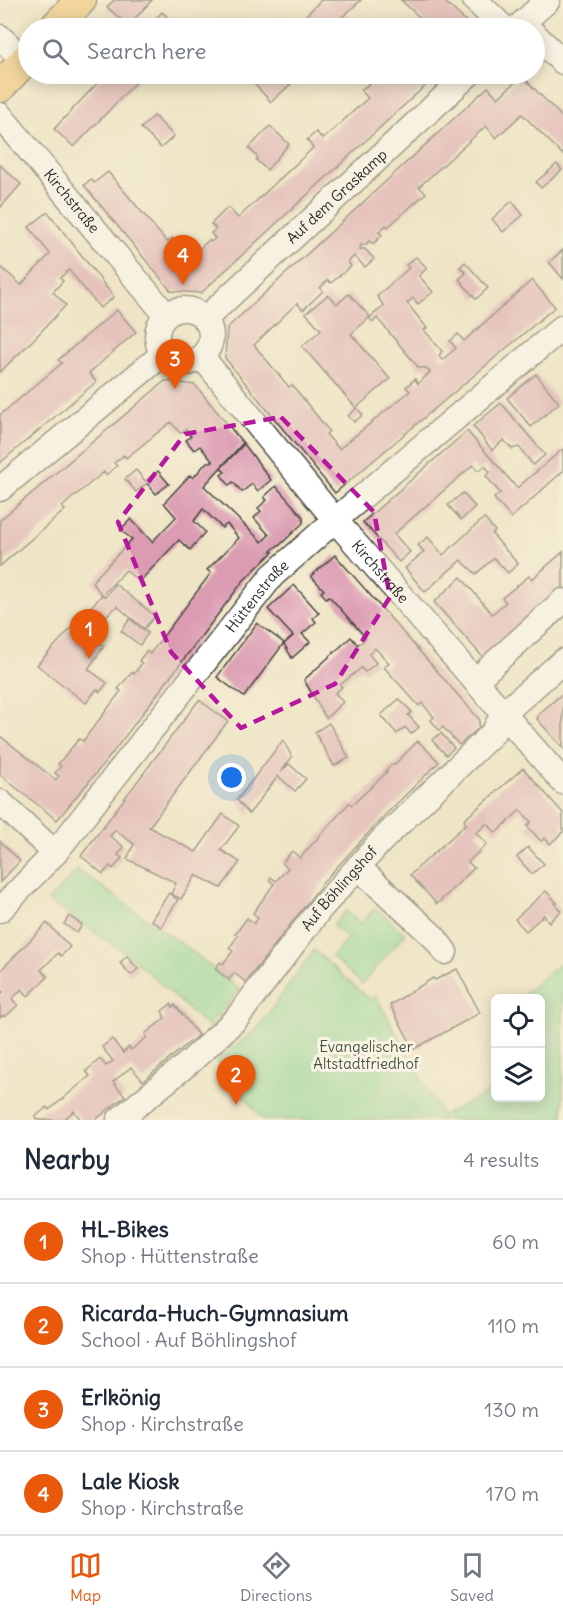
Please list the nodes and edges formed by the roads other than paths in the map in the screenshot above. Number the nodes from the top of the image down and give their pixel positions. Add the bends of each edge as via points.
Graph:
1 (81, 0) edge
2 (475, 0) edge
3 (548, 0) edge
4 (64, 18) edge
5 (505, 18) edge
6 (531, 18) edge
7 (0, 37) edge
8 (545, 47) edge
9 (18, 52) edge
10 (563, 62) edge
11 (18, 68) edge
12 (458, 84) edge
13 (0, 87) edge
14 (0, 115) edge
15 (166, 315) junction
16 (205, 318) junction
17 (563, 327) edge
18 (163, 354) junction
19 (202, 357) junction
20 (0, 489) edge
21 (335, 520) junction
22 (563, 602) edge
23 (563, 661) edge
24 (475, 681) junction
25 (504, 714) junction
26 (563, 782) edge
27 (0, 802) edge
28 (55, 853) junction
29 (358, 867) junction
30 (0, 909) edge
31 (445, 952) dead end
32 (119, 1120) edge

1 - 4 main road
2 - 5 street
3 - 6 street
7 - 9 street
8 - 10 street
11 - 13 main road
12 - 16 street, Auf dem Graskamp
14 - 15 street, Kirchstraße
15 - 16 street via 183,308
15 - 18 street via 156,338
16 - 19 street via 211,334
17 - 21 street, Hüttenstraße
18 - 19 street via 170,360 186,363
18 - 20 street
19 - 21 street, Kirchstraße
21 - 24 street, Kirchstraße
21 - 28 street, Hüttenstraße via 272,576
22 - 24 street
23 - 25 street, Auf Böhlingshof
24 - 25 street, Kirchstraße
25 - 26 street, Kirchstraße
25 - 29 street, Auf Böhlingshof via 493,733 415,806
27 - 28 street
28 - 30 street, Hüttenstraße
29 - 31 street via 434,937
29 - 32 street, Auf Böhlingshof via 320,909 236,1019

